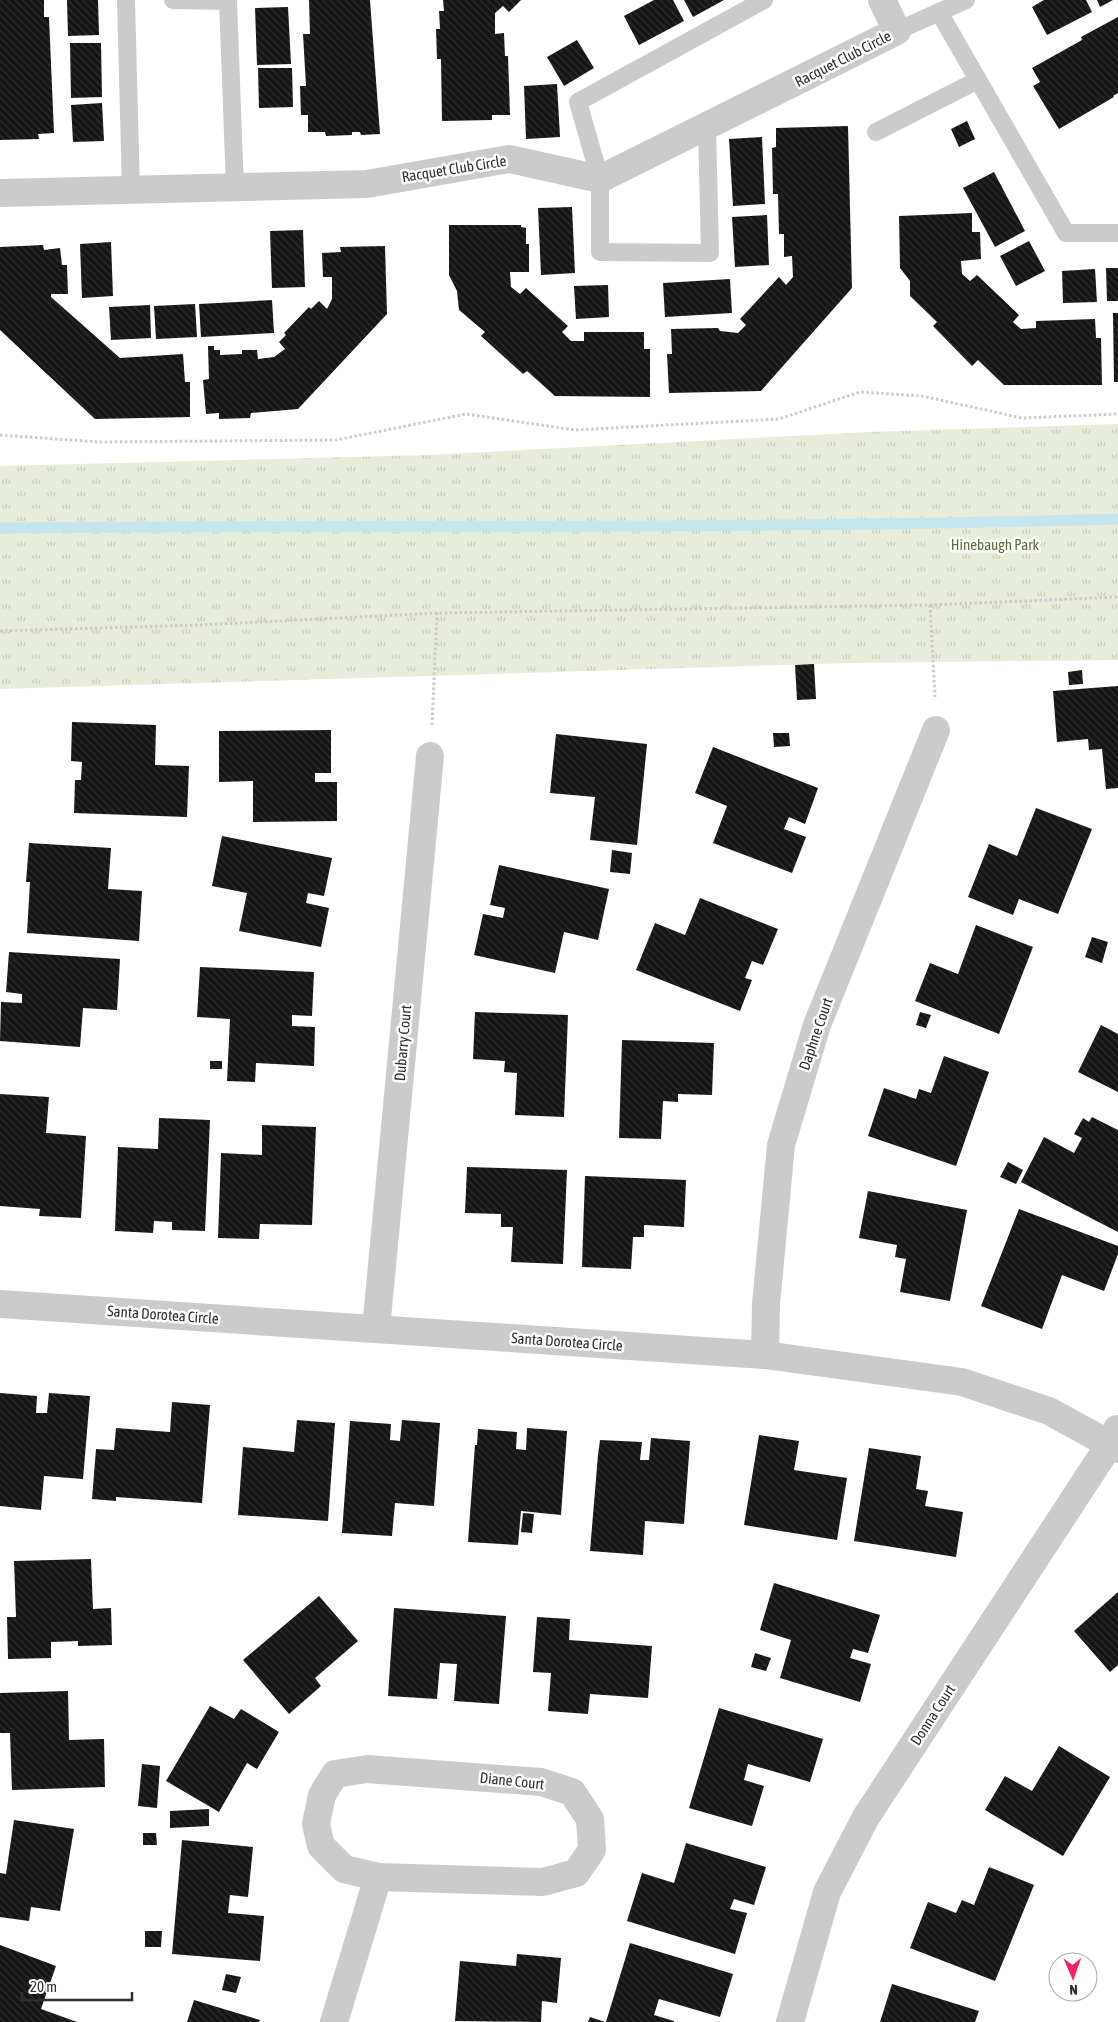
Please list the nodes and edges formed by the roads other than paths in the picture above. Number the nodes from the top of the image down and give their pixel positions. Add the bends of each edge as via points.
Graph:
1 (126, 0) edge
2 (173, 0) edge
3 (764, 0) edge
4 (882, 0) edge
5 (966, 0) edge
6 (939, 12) junction
7 (897, 31) junction
8 (978, 80) junction
9 (707, 127) junction
10 (876, 132) dead end
11 (600, 179) junction
12 (235, 188) junction
13 (131, 190) junction
14 (0, 193) edge
15 (1118, 233) edge
16 (936, 730) road end
17 (430, 756) road end
18 (0, 1304) edge
19 (376, 1329) junction
20 (765, 1355) junction
21 (1115, 1440) edge
22 (378, 1876) junction
23 (334, 2022) edge
24 (790, 2022) edge

1 - 13 lane
2 - 12 lane via 228,1
3 - 11 lane via 578,102
4 - 7 street, Racquet Club Circle
5 - 6 lane
6 - 7 lane
6 - 8 lane
7 - 9 street, Racquet Club Circle
8 - 10 lane
8 - 15 lane via 1066,233
9 - 11 street, Racquet Club Circle
9 - 11 lane via 710,252 600,252
11 - 12 street, Racquet Club Circle via 509,159 367,184
12 - 13 street, Racquet Club Circle
13 - 14 street, Racquet Club Circle
16 - 20 street, Daphne Court via 817,1025 780,1145 766,1304
17 - 19 street, Dubarry Court
18 - 19 street, Santa Dorotea Circle
19 - 20 street, Santa Dorotea Circle
20 - 21 street, Santa Dorotea Circle via 962,1382 1049,1411
21 - 24 street, Donna Court via 866,1817 827,1892
22 - 22 street, Diane Court via 543,1882 576,1873 592,1850 590,1819 572,1792 540,1782 367,1769 335,1774 322,1795 316,1824 321,1846 344,1868
22 - 23 street

